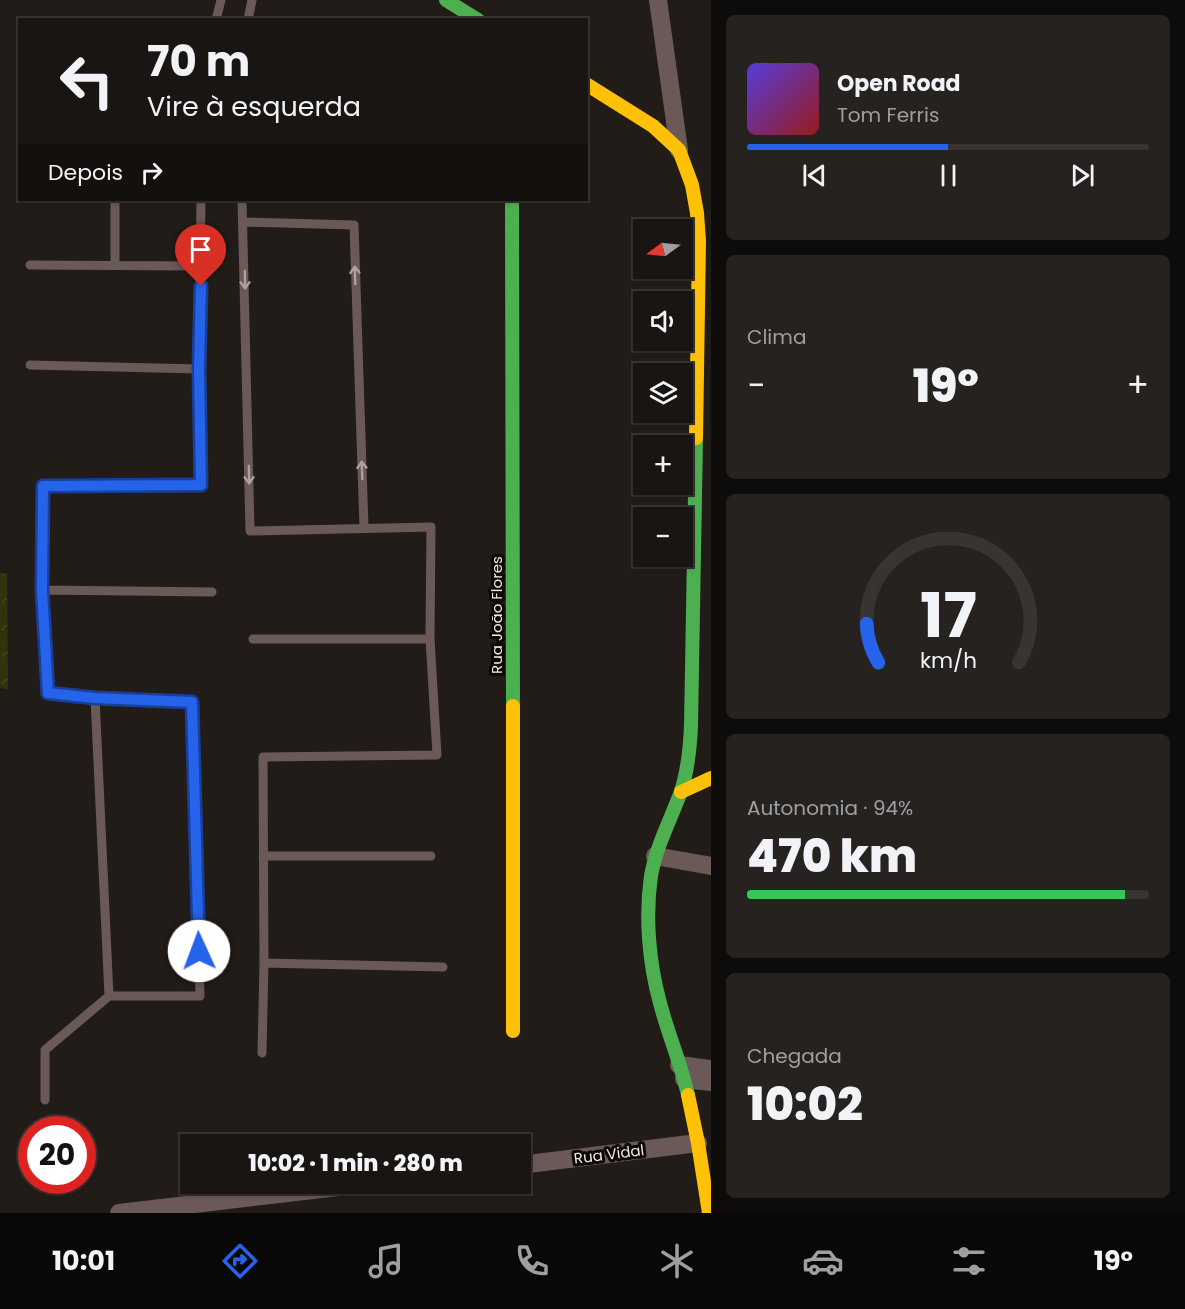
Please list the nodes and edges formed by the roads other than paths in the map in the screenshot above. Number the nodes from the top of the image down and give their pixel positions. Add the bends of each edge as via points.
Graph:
1 (221, 0) edge
2 (252, 0) edge
3 (446, 0) edge
4 (658, 0) edge
5 (216, 18) edge
6 (248, 18) edge
7 (475, 18) edge
8 (588, 85) edge
9 (679, 150) junction
10 (705, 183) dead end
11 (115, 201) edge
12 (201, 201) edge
13 (242, 201) edge
14 (512, 201) edge
15 (243, 222) junction
16 (30, 265) dead end
17 (116, 265) junction
18 (201, 266) junction
19 (30, 364) dead end
20 (199, 369) junction
21 (364, 528) junction
22 (42, 590) junction
23 (212, 592) dead end
24 (253, 639) dead end
25 (430, 639) junction
26 (95, 698) junction
27 (711, 778) edge
28 (681, 792) junction
29 (263, 856) junction
30 (431, 856) dead end
31 (655, 856) junction
32 (711, 866) edge
33 (264, 963) junction
34 (443, 967) dead end
35 (109, 996) junction
36 (513, 1031) dead end
37 (262, 1053) dead end
38 (711, 1069) edge
39 (681, 1072) junction
40 (711, 1082) edge
41 (45, 1100) dead end
42 (698, 1143) junction
43 (531, 1164) edge
44 (312, 1194) edge
45 (255, 1205) edge
46 (119, 1213) edge
47 (709, 1213) edge

1 - 5 lane
2 - 6 lane
3 - 7 main road
4 - 9 street
8 - 9 main road via 634,113
9 - 10 main road
9 - 28 main road via 692,185 699,241 691,726
11 - 17 lane
12 - 18 lane
13 - 15 lane
14 - 36 main road, Rua João Flores
21 -> 15 lane via 354,225
15 -> 21 lane via 250,531
16 - 17 lane
17 - 18 lane
18 - 20 lane
19 - 20 lane
20 - 22 lane via 201,485 43,486
21 - 25 lane via 431,527
22 - 23 lane
22 - 26 lane via 48,693
24 - 25 lane
25 - 29 lane via 436,755 263,757
26 - 35 lane
26 - 35 lane via 192,702 200,996
27 - 28 main road
28 - 31 main road
29 - 30 lane
29 - 33 lane
31 - 32 street
31 - 39 main road via 650,941 658,992
33 - 34 lane
33 - 37 lane
35 - 41 lane via 45,1050
38 - 39 street
39 - 40 street
39 - 42 main road
42 - 43 street, Rua Vidal
42 - 47 main road
44 - 45 street
45 - 46 street

